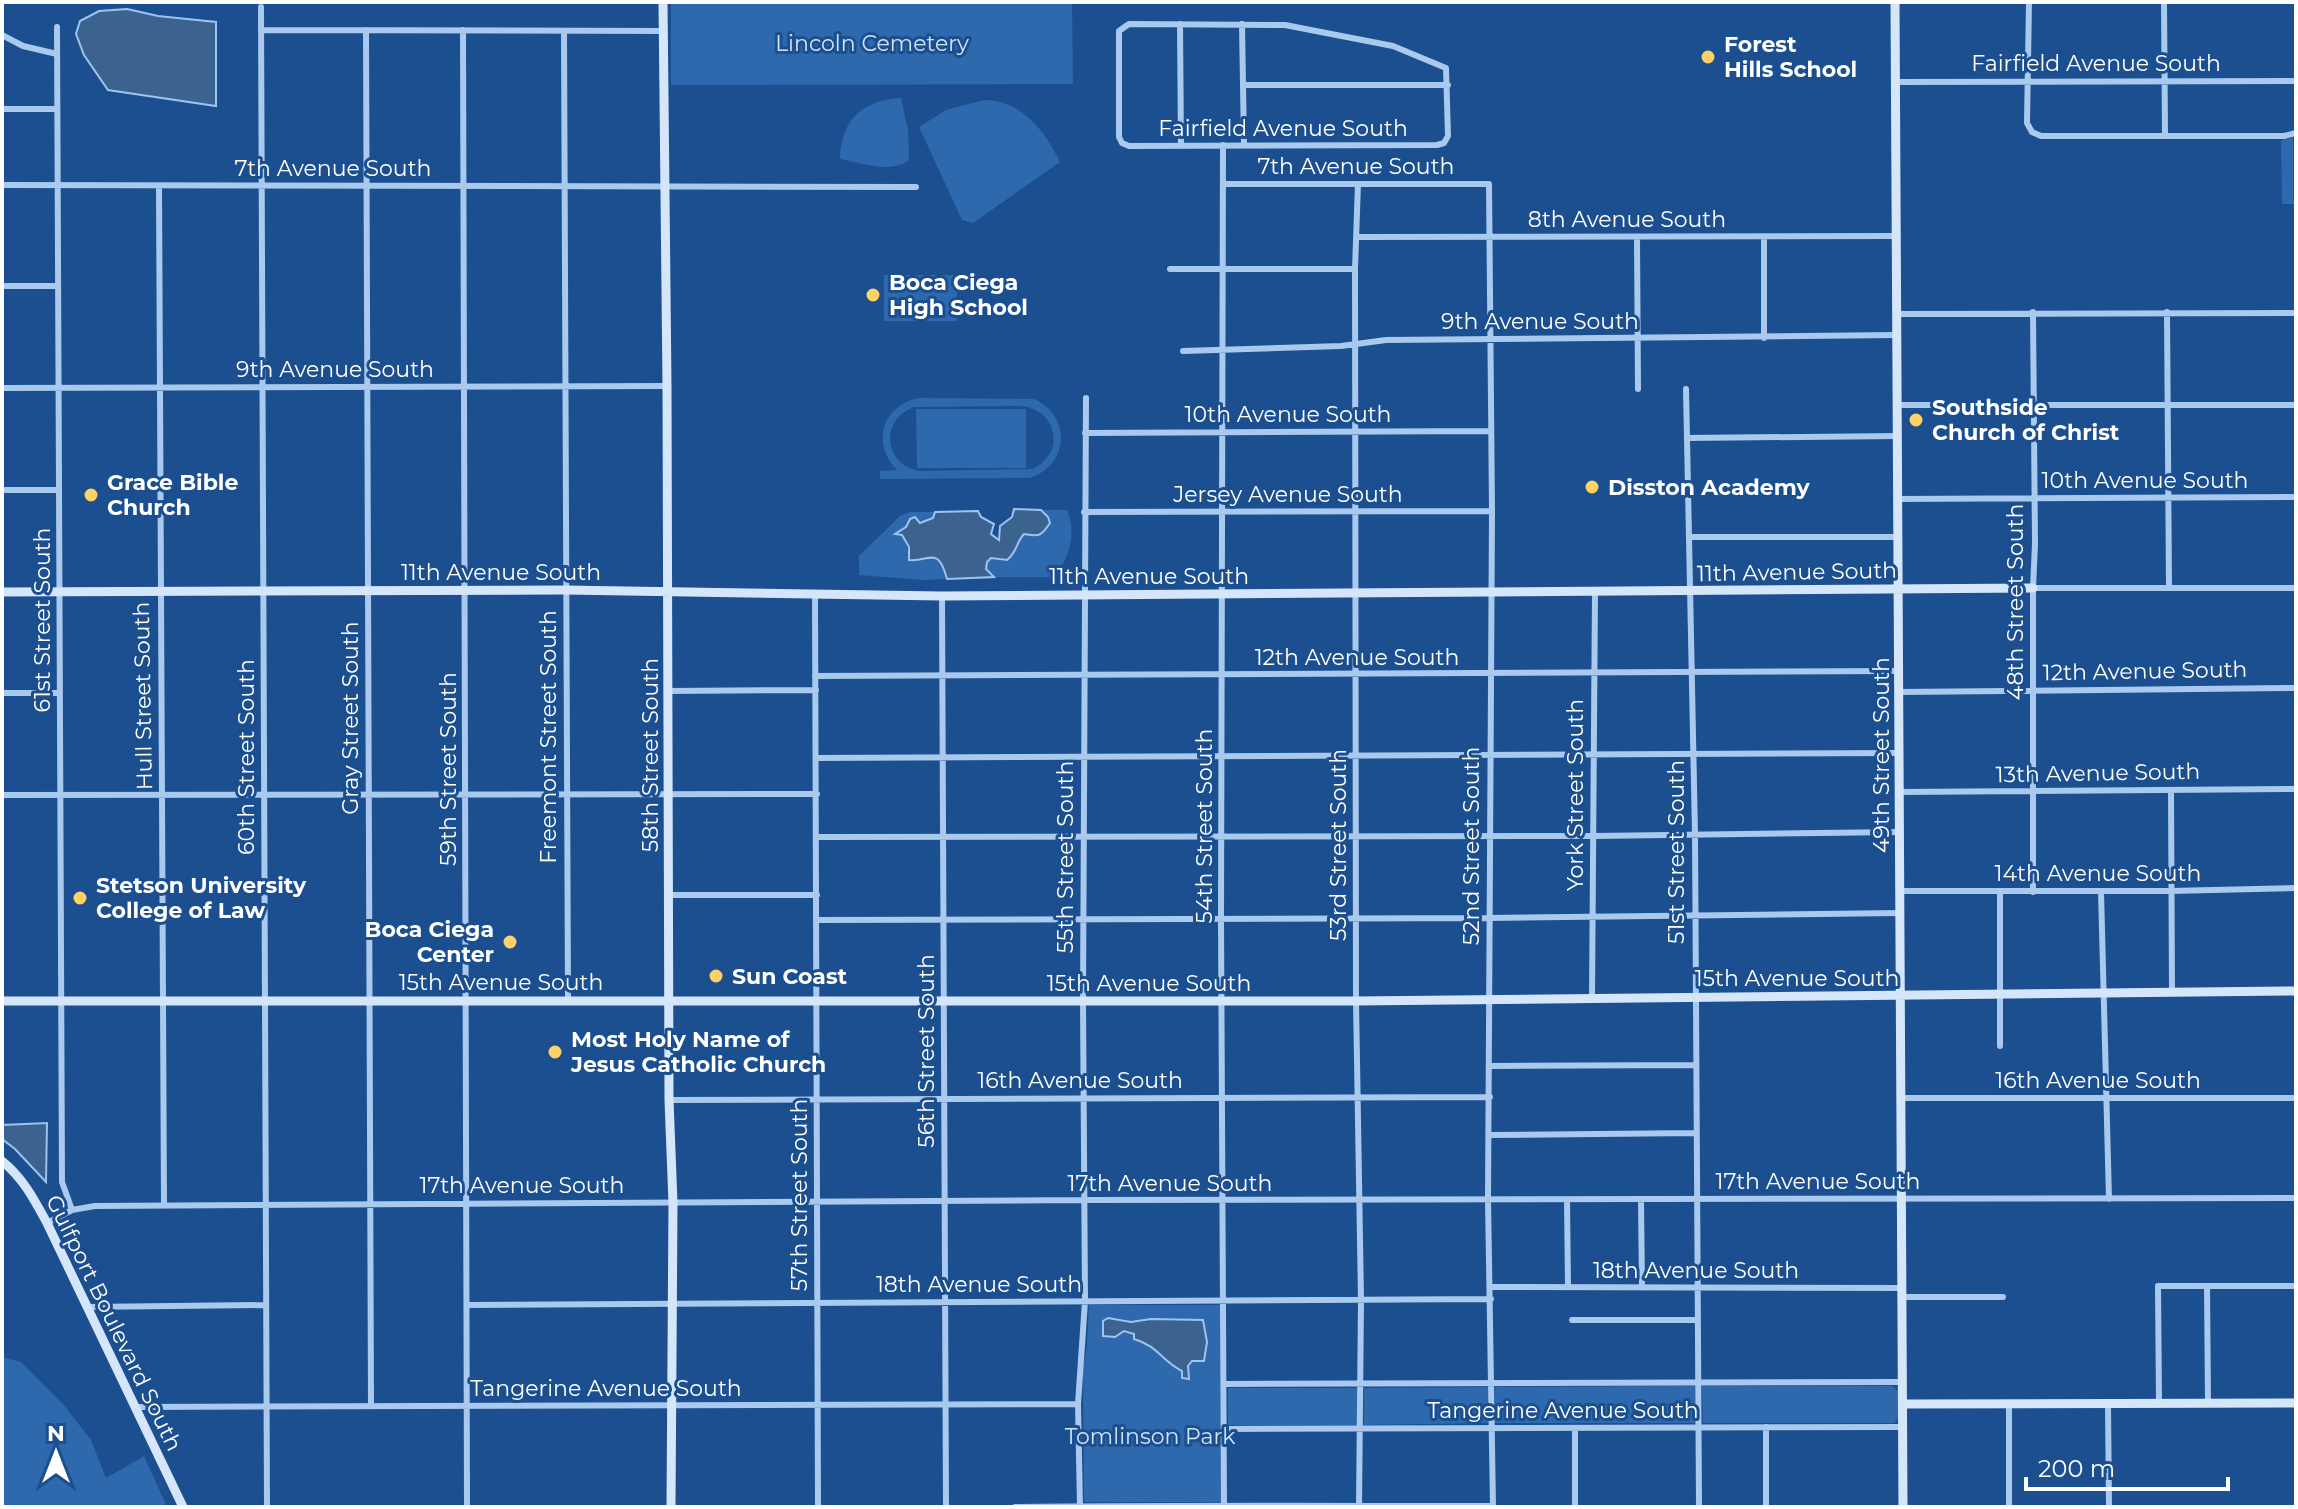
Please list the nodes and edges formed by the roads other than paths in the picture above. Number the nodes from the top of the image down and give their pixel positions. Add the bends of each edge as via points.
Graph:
1 (663, 2) edge
2 (1895, 2) edge
3 (2029, 2) edge
4 (2164, 2) edge
5 (261, 7) dead end
6 (1180, 24) junction
7 (1242, 24) junction
8 (57, 27) dead end
9 (262, 30) junction
10 (366, 30) junction
11 (463, 30) junction
12 (564, 31) junction
13 (663, 31) junction
14 (2, 35) edge
15 (57, 54) junction
16 (2029, 81) junction
17 (2164, 81) junction
18 (2296, 81) edge
19 (1896, 82) junction
20 (1243, 85) junction
21 (1448, 85) junction
22 (2, 109) edge
23 (57, 109) junction
24 (2296, 133) edge
25 (2165, 136) junction
26 (1223, 145) junction
27 (1244, 145) junction
28 (1181, 146) junction
29 (1223, 184) junction
30 (1358, 184) junction
31 (1489, 184) joint
32 (2, 185) edge
33 (564, 185) junction
34 (58, 186) junction
35 (159, 186) junction
36 (262, 186) junction
37 (366, 186) junction
38 (463, 186) junction
39 (663, 186) junction
40 (916, 187) dead end
41 (1897, 236) junction
42 (1357, 237) junction
43 (1491, 237) junction
44 (1637, 237) junction
45 (1764, 237) junction
46 (1222, 268) junction
47 (1170, 269) dead end
48 (1355, 269) junction
49 (2, 286) edge
50 (58, 286) junction
51 (2033, 312) junction
52 (2167, 312) junction
53 (2296, 313) edge
54 (1897, 314) junction
55 (1897, 335) junction
56 (1491, 338) junction
57 (1764, 338) junction
58 (1638, 339) junction
59 (1357, 345) junction
60 (1223, 350) junction
61 (1183, 351) dead end
62 (367, 386) junction
63 (464, 386) junction
64 (565, 386) junction
65 (667, 386) junction
66 (263, 387) junction
67 (2, 388) edge
68 (58, 388) junction
69 (160, 388) junction
70 (1638, 389) dead end
71 (1686, 389) dead end
72 (1086, 398) dead end
73 (2033, 404) junction
74 (2169, 404) junction
75 (1897, 405) junction
76 (2296, 405) edge
77 (1491, 431) junction
78 (1356, 432) junction
79 (1085, 433) junction
80 (1223, 433) junction
81 (1898, 436) junction
82 (1687, 438) junction
83 (2, 490) edge
84 (59, 490) junction
85 (2296, 497) edge
86 (2034, 498) junction
87 (2168, 498) junction
88 (1898, 499) junction
89 (1492, 511) junction
90 (1084, 512) junction
91 (1222, 513) junction
92 (1356, 513) junction
93 (1689, 537) junction
94 (1898, 537) junction
95 (2033, 588) junction
96 (2169, 588) junction
97 (2296, 588) edge
98 (1898, 589) junction
99 (367, 590) junction
100 (465, 590) junction
101 (565, 590) junction
102 (668, 590) junction
103 (160, 591) junction
104 (264, 591) junction
105 (1690, 591) junction
106 (2, 592) edge
107 (60, 592) junction
108 (1491, 592) junction
109 (1595, 592) junction
110 (1356, 593) junction
111 (815, 594) junction
112 (1084, 594) junction
113 (1222, 595) junction
114 (942, 596) junction
115 (1899, 671) junction
116 (1692, 672) junction
117 (1593, 673) junction
118 (1084, 675) junction
119 (1356, 675) junction
120 (1490, 675) junction
121 (815, 676) junction
122 (1223, 676) junction
123 (942, 677) junction
124 (2296, 688) edge
125 (816, 690) junction
126 (668, 691) junction
127 (2032, 691) junction
128 (1899, 692) junction
129 (2, 693) edge
130 (60, 693) junction
131 (1694, 753) junction
132 (1899, 753) junction
133 (1222, 756) junction
134 (1489, 756) junction
135 (1593, 756) junction
136 (943, 757) junction
137 (1084, 757) junction
138 (1357, 757) junction
139 (816, 758) junction
140 (2296, 789) edge
141 (2171, 790) junction
142 (1899, 792) junction
143 (2033, 792) junction
144 (566, 793) junction
145 (668, 793) junction
146 (368, 794) junction
147 (466, 794) junction
148 (817, 794) junction
149 (2, 795) edge
150 (60, 795) junction
151 (162, 795) junction
152 (264, 795) junction
153 (1900, 832) junction
154 (1695, 834) junction
155 (1358, 836) junction
156 (1489, 836) junction
157 (1594, 836) junction
158 (817, 837) junction
159 (943, 837) junction
160 (1084, 837) junction
161 (1222, 837) junction
162 (2296, 888) edge
163 (1900, 891) junction
164 (2101, 891) junction
165 (2170, 891) junction
166 (2000, 892) junction
167 (2033, 892) junction
168 (668, 895) junction
169 (817, 895) junction
170 (1900, 913) junction
171 (1592, 916) junction
172 (1695, 916) junction
173 (1221, 918) junction
174 (1357, 918) junction
175 (1490, 918) junction
176 (944, 919) junction
177 (1083, 919) junction
178 (818, 920) junction
179 (2296, 991) edge
180 (2172, 993) junction
181 (2103, 994) junction
182 (1901, 995) junction
183 (1998, 995) junction
184 (1696, 997) junction
185 (1592, 998) junction
186 (669, 999) junction
187 (1489, 999) junction
188 (568, 1000) junction
189 (2, 1001) edge
190 (61, 1001) junction
191 (161, 1001) junction
192 (265, 1001) junction
193 (369, 1001) junction
194 (466, 1001) junction
195 (818, 1001) junction
196 (944, 1001) junction
197 (1083, 1001) junction
198 (1221, 1001) junction
199 (1356, 1001) junction
200 (2000, 1046) dead end
201 (1696, 1065) junction
202 (1491, 1066) junction
203 (1357, 1097) junction
204 (1490, 1097) junction
205 (1084, 1098) junction
206 (1223, 1098) junction
207 (1901, 1098) junction
208 (2108, 1098) junction
209 (2296, 1098) edge
210 (816, 1099) junction
211 (944, 1099) junction
212 (669, 1100) junction
213 (1696, 1133) junction
214 (1489, 1135) junction
215 (2, 1161) edge
216 (2296, 1198) edge
217 (1696, 1199) junction
218 (2109, 1199) junction
219 (1085, 1200) junction
220 (1223, 1200) junction
221 (1488, 1200) junction
222 (1567, 1200) junction
223 (1641, 1200) junction
224 (1901, 1200) junction
225 (1360, 1201) junction
226 (817, 1202) junction
227 (945, 1202) junction
228 (673, 1203) junction
229 (369, 1204) junction
230 (466, 1204) junction
231 (164, 1205) junction
232 (266, 1205) junction
233 (72, 1210) junction
234 (47, 1223) junction
235 (1568, 1286) junction
236 (2207, 1286) junction
237 (2296, 1286) edge
238 (1490, 1287) junction
239 (1642, 1288) junction
240 (1698, 1289) junction
241 (1902, 1293) junction
242 (2003, 1297) dead end
243 (1491, 1299) junction
244 (1361, 1300) junction
245 (1085, 1301) junction
246 (1223, 1301) junction
247 (945, 1302) junction
248 (818, 1303) junction
249 (670, 1304) junction
250 (266, 1305) junction
251 (467, 1305) junction
252 (87, 1307) junction
253 (1572, 1320) dead end
254 (1697, 1320) junction
255 (1902, 1382) junction
256 (1491, 1383) junction
257 (1699, 1383) junction
258 (1224, 1384) junction
259 (1360, 1384) junction
260 (2159, 1402) junction
261 (2208, 1402) junction
262 (2009, 1403) junction
263 (2108, 1403) junction
264 (2296, 1403) edge
265 (1078, 1404) junction
266 (1903, 1404) junction
267 (670, 1405) junction
268 (818, 1405) junction
269 (946, 1405) junction
270 (371, 1406) junction
271 (467, 1406) junction
272 (135, 1407) junction
273 (267, 1407) junction
274 (1492, 1427) junction
275 (1700, 1427) junction
276 (1766, 1427) junction
277 (1903, 1427) junction
278 (1575, 1428) junction
279 (1224, 1429) junction
280 (1360, 1429) junction
281 (1224, 1506) edge
282 (1359, 1506) edge
283 (1493, 1506) edge
284 (183, 1507) edge
285 (267, 1507) edge
286 (467, 1507) edge
287 (671, 1507) edge
288 (818, 1507) edge
289 (946, 1507) edge
290 (1015, 1507) edge
291 (1080, 1507) edge
292 (1093, 1507) edge
293 (1575, 1507) edge
294 (1699, 1507) edge
295 (1766, 1507) edge
296 (1903, 1507) edge
297 (2009, 1507) edge
298 (2109, 1507) edge

1 - 13 street, 58th Street South
2 - 19 street, 49th Street South
3 - 16 street
4 - 17 street
5 - 9 street, 60th Street South
6 - 7 street
6 - 28 street
6 - 28 street, Fairfield Avenue South via 1123,26 1119,31 1119,137 1129,146
7 - 20 street
7 - 21 street via 1285,25 1393,46 1446,68
8 - 15 street, 61st Street South
9 - 10 street
9 - 36 street, 60th Street South
10 - 11 street
10 - 37 street, Gray Street South
11 - 12 street
11 - 38 street, 59th Street South
12 - 13 street
12 - 33 street, Freemont Street South
13 - 39 street, 58th Street South
14 - 15 street
15 - 23 street, 61st Street South
16 - 17 street, Fairfield Avenue South
16 - 19 street, Fairfield Avenue South
16 - 25 street via 2027,123 2041,136
17 - 18 street, Fairfield Avenue South
17 - 25 street
19 - 41 street, 49th Street South
20 - 21 street
20 - 27 street
21 - 27 street, Fairfield Avenue South via 1444,143
22 - 23 street
23 - 34 street, 61st Street South
24 - 25 street
26 - 27 street, Fairfield Avenue South
26 - 28 street, Fairfield Avenue South
26 - 29 street, 54th Street South
29 - 30 street, 7th Avenue South
29 - 46 street, 54th Street South
30 - 31 street, 7th Avenue South
30 - 42 street, 53rd Street South
31 - 43 street, 52nd Street South
32 - 34 street, 7th Avenue South
33 - 38 street, 7th Avenue South
33 - 39 street, 7th Avenue South
33 - 64 street, Freemont Street South
34 - 35 street, 7th Avenue South
34 - 50 street, 61st Street South
35 - 36 street, 7th Avenue South
35 - 69 street, Hull Street South
36 - 37 street, 7th Avenue South
36 - 66 street, 60th Street South
37 - 38 street, 7th Avenue South
37 - 62 street, Gray Street South
38 - 63 street, 59th Street South
39 - 40 street, 7th Avenue South
39 - 65 street, 58th Street South
41 - 45 street, 8th Avenue South
41 - 54 street, 49th Street South
42 - 43 street, 8th Avenue South
42 - 48 street, 53rd Street South
43 - 44 street, 8th Avenue South
43 - 56 street, 52nd Street South
44 - 45 street, 8th Avenue South
44 - 58 street
45 - 57 street
46 - 47 street
46 - 48 street
46 - 60 street, 54th Street South
48 - 59 street, 53rd Street South
49 - 50 street
50 - 68 street, 61st Street South
51 - 52 street
51 - 54 street
51 - 73 street, 48th Street South
52 - 53 street
52 - 74 street
54 - 55 street, 49th Street South
55 - 57 street, 9th Avenue South
55 - 75 street, 49th Street South
56 - 58 street, 9th Avenue South
56 - 59 street, 9th Avenue South
56 - 77 street, 52nd Street South
57 - 58 street, 9th Avenue South
58 - 70 street
59 - 60 street, 9th Avenue South
59 - 78 street, 53rd Street South
60 - 61 street, 9th Avenue South
60 - 80 street, 54th Street South
62 - 63 street, 9th Avenue South
62 - 66 street, 9th Avenue South
62 - 99 street, Gray Street South
63 - 64 street, 9th Avenue South
63 - 100 street, 59th Street South
64 - 65 street, 9th Avenue South
64 - 101 street, Freemont Street South
65 - 102 street, 58th Street South
66 - 69 street, 9th Avenue South
66 - 104 street, 60th Street South
67 - 68 street, 9th Avenue South
68 - 69 street, 9th Avenue South
68 - 84 street, 61st Street South
69 - 103 street, Hull Street South
71 - 82 street, 51st Street South
72 - 79 street, 55th Street South
73 - 74 street
73 - 75 street
73 - 86 street, 48th Street South
74 - 76 street
74 - 87 street
75 - 81 street, 49th Street South
77 - 78 street, 10th Avenue South
77 - 89 street, 52nd Street South
78 - 80 street, 10th Avenue South
78 - 92 street, 53rd Street South
79 - 80 street, 10th Avenue South
79 - 90 street, 55th Street South
80 - 91 street, 54th Street South
81 - 82 street
81 - 88 street, 49th Street South
82 - 93 street, 51st Street South
83 - 84 street
84 - 107 street, 61st Street South
85 - 87 street, 10th Avenue South
86 - 87 street, 10th Avenue South
86 - 88 street, 10th Avenue South
86 - 95 street, 48th Street South
87 - 96 street
88 - 94 street, 49th Street South
89 - 92 street, Jersey Avenue South
89 - 108 street, 52nd Street South
90 - 91 street, Jersey Avenue South
90 - 112 street, 55th Street South
91 - 92 street, Jersey Avenue South
91 - 113 street, 54th Street South
92 - 110 street, 53rd Street South
93 - 94 street
93 - 105 street, 51st Street South
94 - 98 street, 49th Street South
95 - 96 street, 11th Avenue South
95 - 98 street, 11th Avenue South
95 - 127 street, 48th Street South
96 - 97 street, 11th Avenue South
98 - 105 street, 11th Avenue South
98 - 115 street, 49th Street South
99 - 100 street, 11th Avenue South
99 - 104 street, 11th Avenue South
99 - 146 street, Gray Street South
100 - 101 street, 11th Avenue South
100 - 147 street, 59th Street South
101 - 102 street, 11th Avenue South
101 - 144 street, Freemont Street South
102 - 111 street, 11th Avenue South
102 - 126 street, 58th Street South
103 - 104 street, 11th Avenue South
103 - 107 street, 11th Avenue South
103 - 151 street, Hull Street South
104 - 152 street, 60th Street South
105 - 109 street, 11th Avenue South
105 - 116 street, 51st Street South
106 - 107 street, 11th Avenue South
107 - 130 street, 61st Street South
108 - 109 street, 11th Avenue South
108 - 110 street, 11th Avenue South
108 - 120 street, 52nd Street South
109 - 117 street, York Street South
110 - 113 street, 11th Avenue South
110 - 119 street, 53rd Street South
111 - 114 street, 11th Avenue South
111 - 121 street, 57th Street South
112 - 113 street, 11th Avenue South
112 - 114 street, 11th Avenue South
112 - 118 street, 55th Street South
113 - 122 street, 54th Street South
114 - 123 street, 56th Street South
115 - 116 street, 12th Avenue South
115 - 128 street, 49th Street South
116 - 117 street, 12th Avenue South
116 - 131 street, 51st Street South
117 - 120 street, 12th Avenue South
117 - 135 street, York Street South
118 - 122 street, 12th Avenue South
118 - 123 street, 12th Avenue South
118 - 137 street, 55th Street South
119 - 120 street, 12th Avenue South
119 - 122 street, 12th Avenue South
119 - 138 street, 53rd Street South
120 - 134 street, 52nd Street South
121 - 123 street, 12th Avenue South
121 - 125 street, 57th Street South
122 - 133 street, 54th Street South
123 - 136 street, 56th Street South
124 - 127 street, 12th Avenue South
125 - 126 street
125 - 139 street, 57th Street South
126 - 145 street, 58th Street South
127 - 128 street, 12th Avenue South
127 - 143 street, 48th Street South
128 - 132 street, 49th Street South
129 - 130 street
130 - 150 street, 61st Street South
131 - 132 street
131 - 135 street
131 - 154 street, 51st Street South
132 - 142 street, 49th Street South
133 - 137 street
133 - 138 street
133 - 161 street, 54th Street South
134 - 135 street
134 - 138 street
134 - 156 street, 52nd Street South
135 - 157 street, York Street South
136 - 137 street
136 - 139 street
136 - 159 street, 56th Street South
137 - 160 street, 55th Street South
138 - 155 street, 53rd Street South
139 - 148 street, 57th Street South
140 - 141 street, 13th Avenue South
141 - 143 street, 13th Avenue South
141 - 165 street
142 - 143 street, 13th Avenue South
142 - 153 street, 49th Street South
143 - 167 street, 48th Street South
144 - 145 street
144 - 147 street
144 - 188 street, Freemont Street South
145 - 148 street
145 - 168 street, 58th Street South
146 - 147 street
146 - 152 street
146 - 193 street, Gray Street South
147 - 194 street, 59th Street South
148 - 158 street, 57th Street South
149 - 150 street
150 - 151 street
150 - 190 street, 61st Street South
151 - 152 street
151 - 191 street, Hull Street South
152 - 192 street, 60th Street South
153 - 154 street
153 - 163 street, 49th Street South
154 - 157 street
154 - 172 street, 51st Street South
155 - 156 street
155 - 161 street
155 - 174 street, 53rd Street South
156 - 157 street
156 - 175 street, 52nd Street South
157 - 171 street, York Street South
158 - 159 street
158 - 169 street, 57th Street South
159 - 160 street
159 - 176 street, 56th Street South
160 - 161 street
160 - 177 street, 55th Street South
161 - 173 street, 54th Street South
162 - 165 street, 14th Avenue South
163 - 166 street, 14th Avenue South
163 - 170 street, 49th Street South
164 - 165 street, 14th Avenue South
164 - 167 street, 14th Avenue South
164 - 181 street
165 - 180 street
166 - 167 street, 14th Avenue South
166 - 183 street
168 - 169 street
168 - 186 street, 58th Street South
169 - 178 street, 57th Street South
170 - 172 street
170 - 182 street, 49th Street South
171 - 172 street
171 - 175 street
171 - 185 street, York Street South
172 - 184 street, 51st Street South
173 - 174 street
173 - 177 street
173 - 198 street, 54th Street South
174 - 175 street
174 - 199 street, 53rd Street South
175 - 187 street, 52nd Street South
176 - 177 street
176 - 178 street
176 - 196 street, 56th Street South
177 - 197 street, 55th Street South
178 - 195 street, 57th Street South
179 - 180 street, 15th Avenue South
180 - 181 street, 15th Avenue South
181 - 183 street, 15th Avenue South
181 - 208 street
182 - 183 street, 15th Avenue South
182 - 184 street, 15th Avenue South
182 - 207 street, 49th Street South
183 - 200 street
184 - 185 street, 15th Avenue South
184 - 201 street, 51st Street South
185 - 187 street, 15th Avenue South
186 - 188 street, 15th Avenue South
186 - 195 street, 15th Avenue South
186 - 212 street, 58th Street South
187 - 199 street, 15th Avenue South
187 - 202 street, 52nd Street South
188 - 194 street, 15th Avenue South
189 - 190 street, 15th Avenue South
190 - 191 street, 15th Avenue South
190 - 233 street, 61st Street South via 62,1182
191 - 192 street, 15th Avenue South
191 - 231 street, Hull Street South
192 - 193 street, 15th Avenue South
192 - 232 street, 60th Street South
193 - 194 street, 15th Avenue South
193 - 229 street, Gray Street South
194 - 230 street, 59th Street South
195 - 196 street, 15th Avenue South
195 - 210 street, 57th Street South
196 - 197 street, 15th Avenue South
196 - 211 street, 56th Street South
197 - 198 street, 15th Avenue South
197 - 205 street, 55th Street South
198 - 199 street, 15th Avenue South
198 - 206 street, 54th Street South
199 - 203 street, 53rd Street South
201 - 202 street
201 - 213 street, 51st Street South
202 - 204 street, 52nd Street South
203 - 204 street, 16th Avenue South
203 - 206 street, 16th Avenue South
203 - 225 street, 53rd Street South
204 - 214 street, 52nd Street South
205 - 206 street, 16th Avenue South
205 - 211 street, 16th Avenue South
205 - 219 street, 55th Street South
206 - 220 street, 54th Street South
207 - 208 street, 16th Avenue South
207 - 224 street, 49th Street South
208 - 209 street, 16th Avenue South
208 - 218 street
210 - 211 street, 16th Avenue South
210 - 212 street, 16th Avenue South
210 - 226 street, 57th Street South
211 - 227 street, 56th Street South
212 - 228 street, 58th Street South
213 - 214 street
213 - 217 street, 51st Street South
214 - 221 street, 52nd Street South
215 - 234 street, Gulfport Boulevard South via 28,1188
216 - 218 street, 17th Avenue South
217 - 223 street, 17th Avenue South
217 - 224 street, 17th Avenue South
217 - 240 street, 51st Street South
218 - 224 street, 17th Avenue South
219 - 220 street, 17th Avenue South
219 - 227 street, 17th Avenue South
219 - 245 street, 55th Street South
220 - 225 street, 17th Avenue South
220 - 246 street, 54th Street South
221 - 222 street, 17th Avenue South
221 - 225 street, 17th Avenue South
221 - 238 street, 52nd Street South
222 - 223 street, 17th Avenue South
222 - 235 street
223 - 239 street
224 - 241 street, 49th Street South
225 - 244 street, 53rd Street South
226 - 227 street, 17th Avenue South
226 - 228 street, 17th Avenue South
226 - 248 street, 57th Street South
227 - 247 street, 56th Street South
228 - 230 street, 17th Avenue South
228 - 249 street, 58th Street South
229 - 230 street, 17th Avenue South
229 - 232 street, 17th Avenue South
229 - 270 street, Gray Street South
230 - 251 street, 59th Street South
231 - 232 street, 17th Avenue South
231 - 233 street, 17th Avenue South
232 - 250 street, 60th Street South
233 - 234 street, 17th Avenue South
234 - 252 street, Gulfport Boulevard South
235 - 238 street, 18th Avenue South
235 - 239 street, 18th Avenue South
236 - 237 street
236 - 260 street via 2158,1286
236 - 261 street
238 - 243 street, 52nd Street South
239 - 240 street, 18th Avenue South
240 - 241 street, 18th Avenue South
240 - 254 street, 51st Street South
241 - 242 street, 18th Avenue South
241 - 255 street, 49th Street South
243 - 244 street, 18th Avenue South
243 - 256 street, 52nd Street South
244 - 246 street, 18th Avenue South
244 - 259 street, 53rd Street South
245 - 246 street, 18th Avenue South
245 - 247 street, 18th Avenue South
245 - 265 street, 55th Street South
246 - 258 street, 54th Street South
247 - 248 street, 18th Avenue South
247 - 269 street, 56th Street South
248 - 249 street, 18th Avenue South
248 - 268 street, 57th Street South
249 - 251 street, 18th Avenue South
249 - 267 street, 58th Street South
250 - 252 street
250 - 273 street, 60th Street South
251 - 271 street, 59th Street South
252 - 272 street, Gulfport Boulevard South
253 - 254 street
254 - 257 street, 51st Street South
255 - 257 street, Tangerine Avenue South
255 - 266 street, 49th Street South
256 - 257 street, Tangerine Avenue South
256 - 259 street, Tangerine Avenue South
256 - 274 street, 52nd Street South
257 - 275 street, 51st Street South
258 - 259 street, Tangerine Avenue South
258 - 279 street, 54th Street South
259 - 280 street, 53rd Street South
260 - 261 street
260 - 263 street
261 - 264 street
262 - 263 street
262 - 266 street
262 - 297 street
263 - 298 street
265 - 269 street, Tangerine Avenue South
265 - 291 street, 55th Street South
266 - 277 street, 49th Street South
267 - 268 street, Tangerine Avenue South
267 - 271 street, Tangerine Avenue South
267 - 287 street, 58th Street South
268 - 269 street, Tangerine Avenue South
268 - 288 street, 57th Street South
269 - 289 street, 56th Street South
270 - 271 street, Tangerine Avenue South
270 - 273 street, Tangerine Avenue South
271 - 286 street, 59th Street South
272 - 273 street, Tangerine Avenue South
272 - 284 street, Gulfport Boulevard South
273 - 285 street, 60th Street South
274 - 278 street, Tangerine Avenue South
274 - 280 street, Tangerine Avenue South
274 - 283 street, 52nd Street South
275 - 276 street, Tangerine Avenue South
275 - 278 street, Tangerine Avenue South
275 - 294 street, 51st Street South
276 - 277 street, Tangerine Avenue South
276 - 295 street
277 - 296 street, 49th Street South
278 - 293 street
279 - 280 street, Tangerine Avenue South
279 - 281 street, 54th Street South
280 - 282 street, 53rd Street South
281 - 282 street
281 - 292 street
282 - 283 street
290 - 291 street
291 - 292 street

